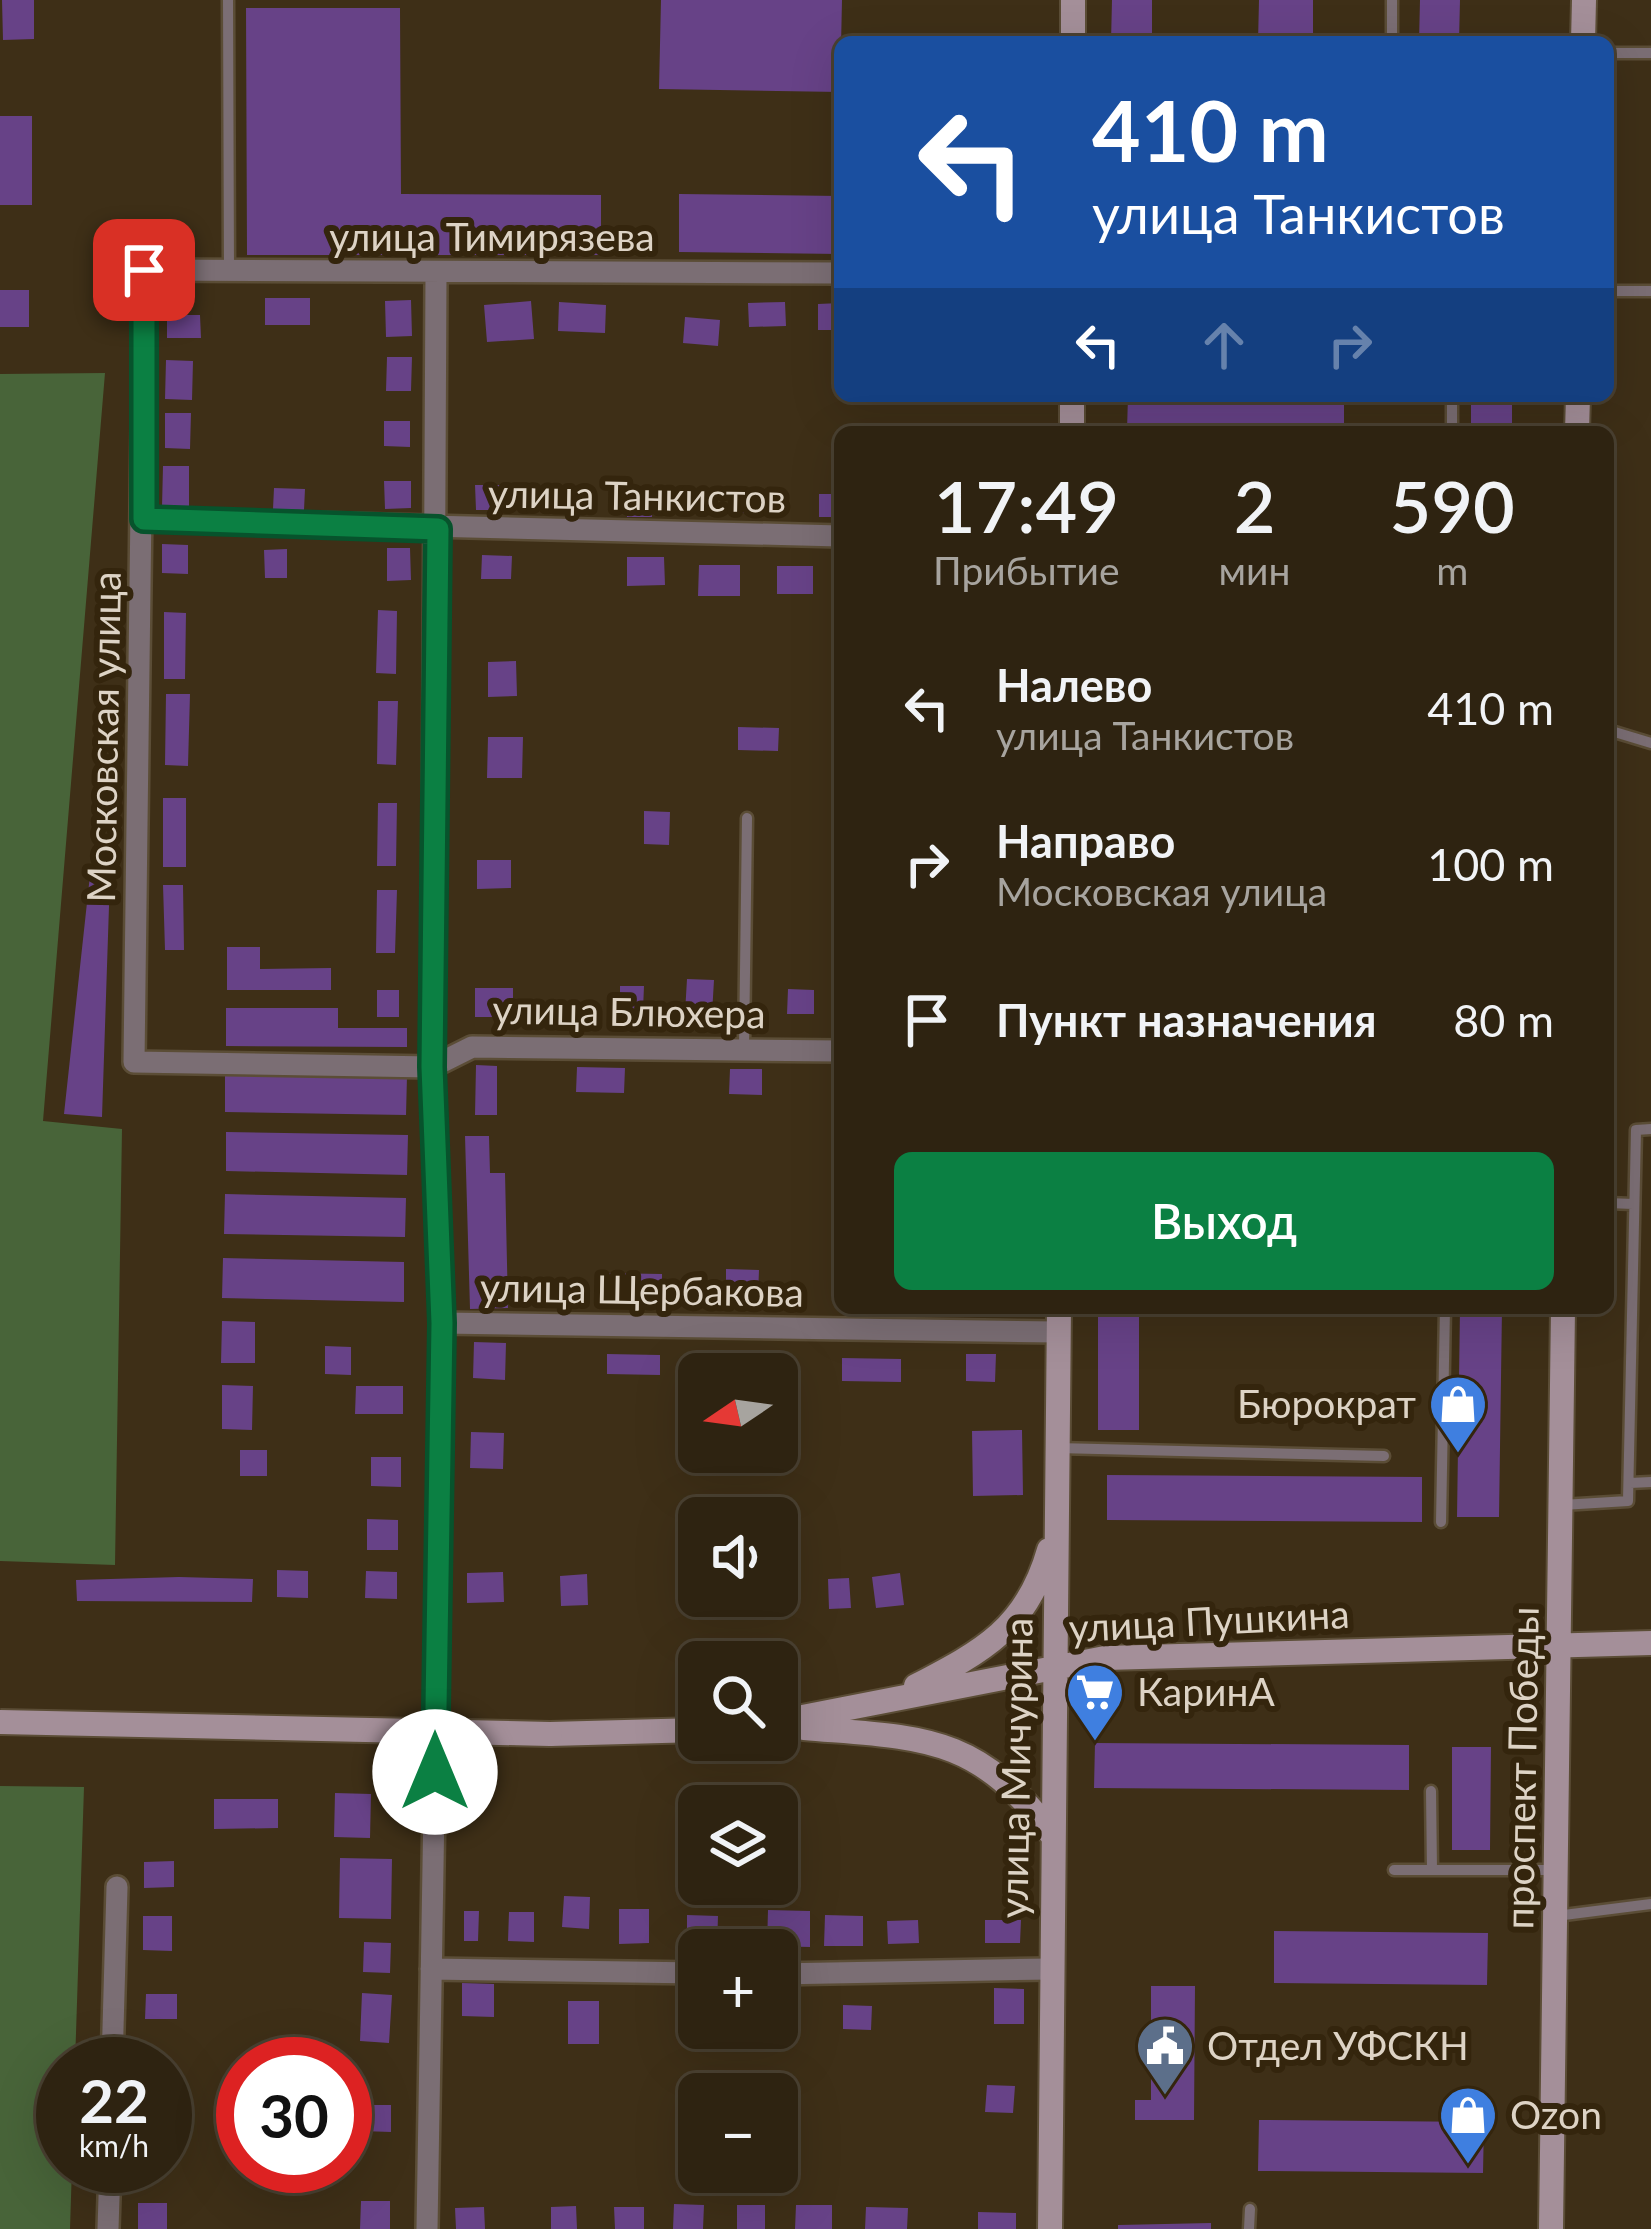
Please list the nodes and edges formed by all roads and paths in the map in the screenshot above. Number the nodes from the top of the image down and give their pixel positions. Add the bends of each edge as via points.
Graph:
1 (228, 0) edge
2 (1072, 0) edge
3 (1392, 0) edge
4 (1584, 0) edge
5 (1072, 36) edge
6 (1392, 36) edge
7 (1583, 36) edge
8 (1614, 53) edge
9 (1651, 53) edge
10 (144, 270) joint
11 (229, 271) junction
12 (834, 273) edge
13 (436, 274) junction
14 (1614, 291) edge
15 (1651, 291) edge
16 (144, 519) junction
17 (438, 529) junction
18 (834, 536) edge
19 (1614, 732) edge
20 (1651, 743) edge
21 (747, 818) dead end
22 (744, 1049) junction
23 (834, 1051) edge
24 (134, 1062) joint
25 (432, 1067) junction
26 (1651, 1129) edge
27 (1614, 1203) edge
28 (1633, 1204) junction
29 (1445, 1314) edge
30 (1563, 1314) edge
31 (1058, 1320) edge
32 (442, 1323) junction
33 (1057, 1448) junction
34 (1384, 1456) dead end
35 (1651, 1482) edge
36 (1630, 1483) junction
37 (1561, 1505) junction
38 (1441, 1522) dead end
39 (1057, 1525) junction
40 (1559, 1642) junction
41 (1651, 1643) edge
42 (1052, 1666) junction
43 (884, 1703) junction
44 (798, 1720) edge
45 (0, 1723) edge
46 (798, 1726) edge
47 (678, 1731) edge
48 (1432, 1791) dead end
49 (1052, 1835) junction
50 (1394, 1870) dead end
51 (1432, 1870) junction
52 (1556, 1870) junction
53 (117, 1887) dead end
54 (1651, 1904) edge
55 (1556, 1916) junction
56 (431, 1969) junction
57 (1049, 1969) junction
58 (678, 1973) edge
59 (798, 1974) edge
60 (113, 2037) edge
61 (109, 2193) edge
62 (1250, 2209) dead end
63 (108, 2229) edge
64 (427, 2229) edge
65 (1050, 2229) edge
66 (1249, 2229) edge
67 (1551, 2229) edge

1 - 11 lane
2 - 5 street
3 - 6 lane
4 - 7 street
8 - 9 lane
10 - 11 street, улица Тимирязева
10 - 16 street, Московская улица
11 - 13 street, улица Тимирязева
12 - 13 street, улица Тимирязева
13 - 17 street
14 - 15 lane
16 - 17 street, улица Танкистов
16 - 24 street, Московская улица
17 - 18 street, улица Танкистов
17 - 25 street
19 - 20 lane
21 - 22 lane
22 - 23 street, улица Блюхера
22 - 25 street, улица Блюхера via 472,1047
24 - 25 street, улица Блюхера
25 - 32 street
26 - 28 lane via 1636,1130
27 - 28 lane
28 - 36 lane
29 - 38 lane
30 - 37 street, проспект Победы
31 - 32 street, улица Щербакова
31 - 33 street, улица Мичурина
32 - 56 street
33 - 34 lane
33 - 39 street, улица Мичурина
35 - 36 lane
36 - 37 lane via 1628,1501
37 - 40 street, проспект Победы
39 - 42 street, улица Мичурина
39 - 43 street via 1034,1593 1015,1621 982,1652
40 - 41 street, улица Пушкина
40 - 42 street, улица Пушкина via 1149,1655
40 - 52 street, проспект Победы
42 - 43 street, улица Пушкина
42 - 49 street, улица Мичурина
43 - 44 street, улица Пушкина
45 - 47 street, bridge
46 - 49 street via 949,1746 993,1768
48 - 51 lane
49 - 57 street, улица Мичурина
50 - 51 lane
51 - 52 lane
52 - 55 street, проспект Победы
53 - 60 street
54 - 55 lane
55 - 67 street, проспект Победы
56 - 58 street
56 - 64 street
57 - 59 street
57 - 65 street, улица Мичурина
61 - 63 street
62 - 66 lane

